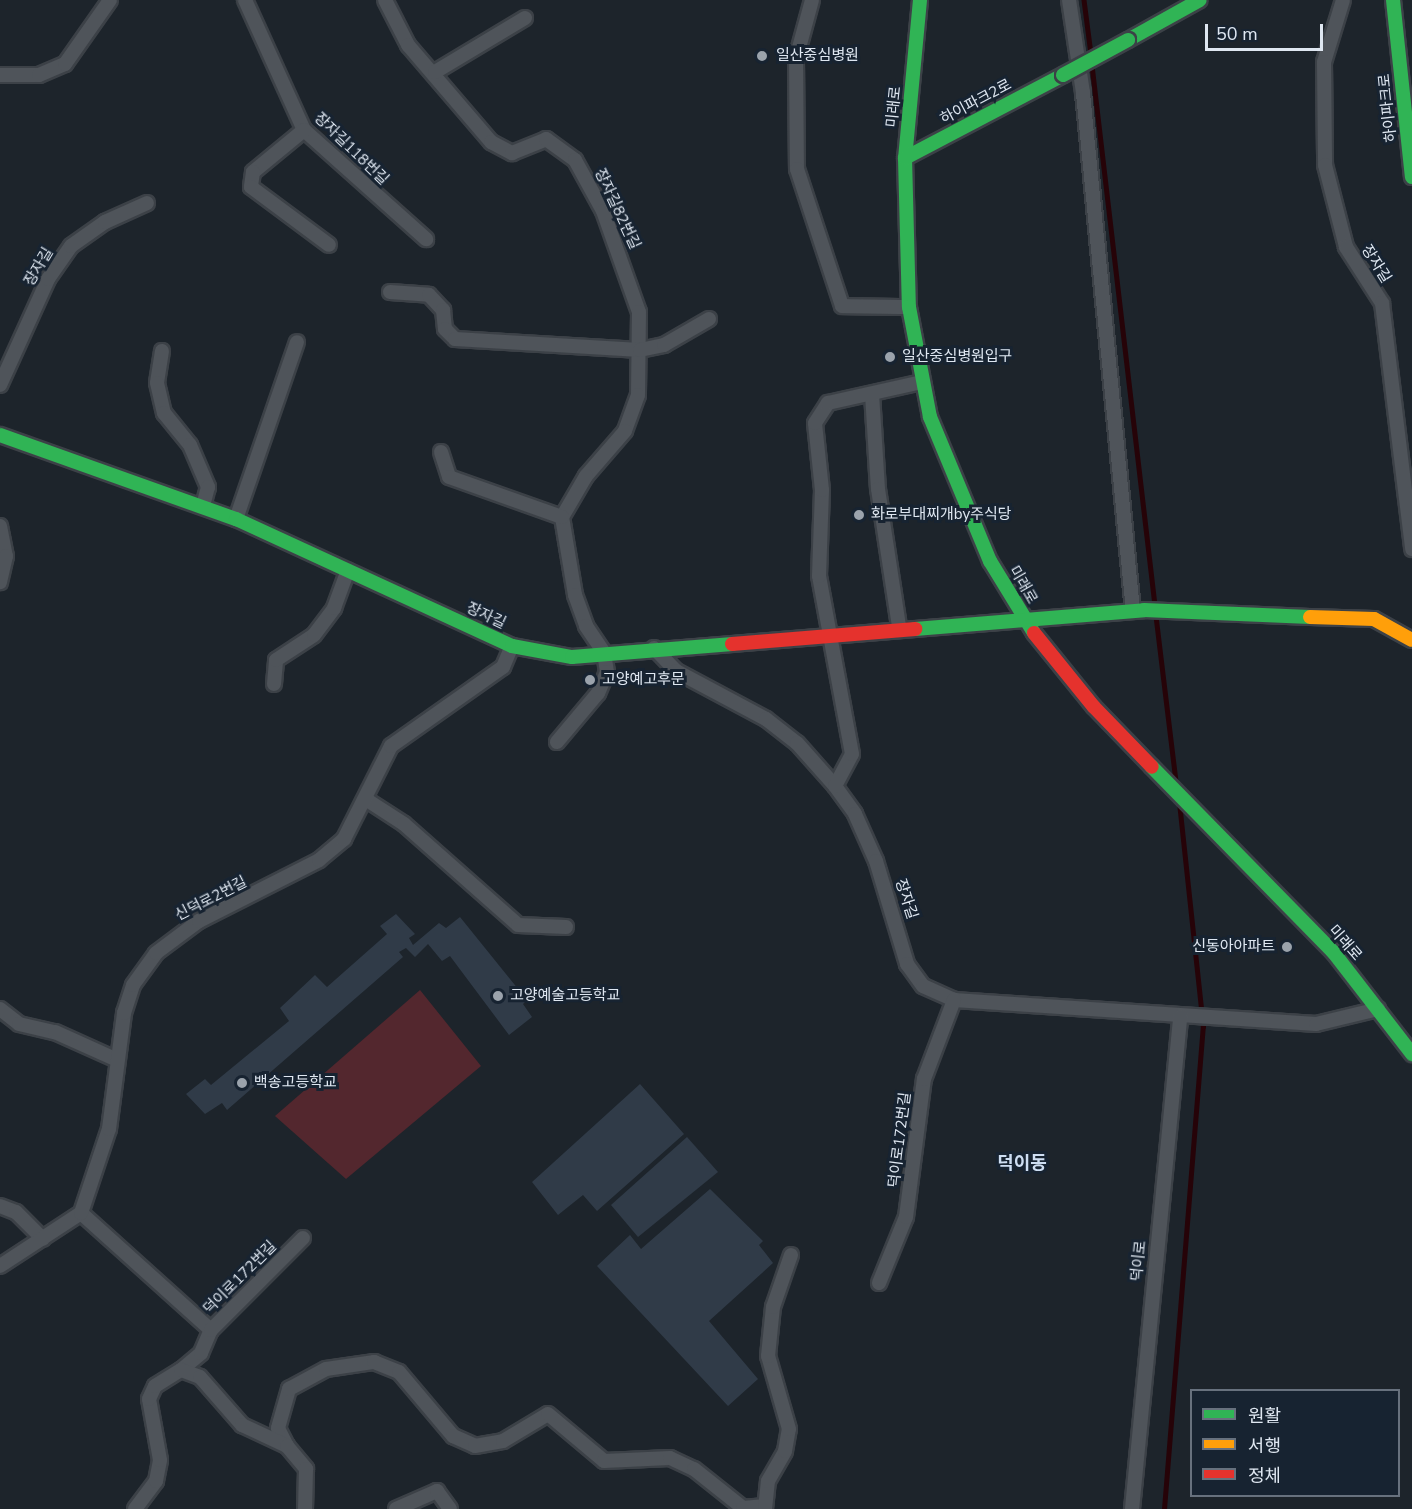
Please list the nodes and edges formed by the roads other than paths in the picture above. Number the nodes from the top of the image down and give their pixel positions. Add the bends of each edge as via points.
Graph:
1 (110, 0) edge
2 (245, 0) edge
3 (385, 0) edge
4 (812, 0) edge
5 (920, 0) edge
6 (1069, 0) edge
7 (1200, 0) edge
8 (1344, 0) edge
9 (1393, 0) edge
10 (525, 18) dead end
11 (435, 72) junction
12 (0, 75) edge
13 (304, 129) junction
14 (905, 158) junction
15 (1412, 177) edge
16 (147, 203) dead end
17 (426, 239) dead end
18 (329, 245) dead end
19 (390, 292) dead end
20 (909, 307) junction
21 (709, 319) dead end
22 (297, 342) dead end
23 (640, 350) junction
24 (162, 351) dead end
25 (922, 382) junction
26 (0, 385) edge
27 (872, 394) junction
28 (0, 435) edge
29 (441, 452) dead end
30 (203, 506) junction
31 (562, 517) junction
32 (236, 519) junction
33 (0, 526) edge
34 (1412, 549) edge
35 (348, 570) junction
36 (0, 582) edge
37 (1139, 610) junction
38 (1024, 620) junction
39 (899, 627) junction
40 (826, 633) junction
41 (1412, 640) edge
42 (512, 646) junction
43 (654, 648) junction
44 (604, 652) junction
45 (274, 684) dead end
46 (557, 742) dead end
47 (835, 786) junction
48 (367, 800) junction
49 (566, 927) dead end
50 (954, 1000) junction
51 (0, 1009) edge
52 (1378, 1009) junction
53 (1186, 1015) junction
54 (1412, 1054) edge
55 (117, 1060) junction
56 (0, 1206) edge
57 (81, 1213) junction
58 (303, 1238) dead end
59 (43, 1239) junction
60 (791, 1255) dead end
61 (0, 1266) edge
62 (879, 1283) dead end
63 (211, 1330) junction
64 (181, 1370) junction
65 (287, 1446) junction
66 (765, 1508) edge
67 (135, 1509) edge
68 (305, 1509) edge
69 (396, 1509) edge
70 (450, 1509) edge
71 (1132, 1509) edge

1 - 12 street via 65,64 39,75
2 - 13 street, 장자길118번길
3 - 11 street, 장자길82번길 via 408,45
4 - 20 street via 796,59 797,169 842,306
5 - 14 street, 미래로
6 - 37 street via 1083,93
7 - 14 street, 하이파크2로, bridge
8 - 34 street, 장자길 via 1324,62 1325,165 1346,247 1382,303
9 - 15 street, 하이파크로
10 - 11 street
11 - 23 street, 장자길82번길 via 491,142 512,153 546,139 575,160 630,277 639,312
13 - 17 street, 장자길118번길
13 - 18 street via 253,172 251,187
14 - 20 street, 미래로
16 - 26 street, 장자길 via 105,222 71,246 48,279
19 - 23 street via 429,295 443,310 445,329 455,339
20 - 25 street, 미래로
21 - 23 street via 664,345
22 - 32 street
23 - 31 street, 장자길82번길 via 638,395 625,431 586,476
24 - 30 street via 157,383 164,414 190,445 208,487
25 - 27 street
25 - 38 street, 미래로 via 962,498
27 - 39 street via 878,489
27 - 40 street via 828,403 815,423
28 - 30 street, 장자길
29 - 31 street via 449,477
30 - 32 street, 장자길
31 - 44 street via 575,596 586,626
32 - 35 street, 장자길
33 - 36 street via 6,556
35 - 42 street, 장자길
35 - 45 street via 334,608 314,635 276,660
37 - 38 street, 장자길
37 - 41 street, 장자길 via 1374,620
38 - 39 street, 장자길
38 - 52 street, 미래로 via 1163,783 1334,953
39 - 40 street, 장자길
40 - 43 street, 장자길
40 - 47 street via 852,754
42 - 44 street, 장자길 via 572,657
42 - 48 street, 신덕로2번길 via 502,667 391,746 376,771
43 - 44 street, 장자길
43 - 47 street, 장자길 via 676,671 766,719
44 - 46 street via 607,672 598,693
47 - 50 street, 장자길 via 855,814 876,861 907,964 923,986
48 - 49 street via 404,824 518,925
48 - 55 street, 신덕로2번길 via 344,839 319,860 199,921 156,953 133,985
50 - 53 street, 장자길
50 - 62 street, 덕이로172번길 via 924,1079 906,1217
51 - 55 street via 20,1024 55,1032
52 - 53 street, 장자길 via 1316,1024
52 - 54 street, 미래로
53 - 71 street, 덕이로
55 - 57 street, 신덕로2번길 via 109,1129
56 - 59 street via 16,1212
57 - 59 street
57 - 63 street
58 - 63 street, 덕이로172번길
59 - 61 street
60 - 66 street via 773,1307 768,1356 789,1429 785,1451 768,1481
63 - 64 street, 덕이로172번길 via 201,1353
64 - 65 street via 200,1377 242,1425
64 - 67 street, 덕이로172번길 via 155,1386 149,1399 160,1460 156,1481
65 - 66 street via 278,1428 289,1389 326,1369 374,1362 399,1372 453,1436 475,1446 503,1442 548,1414 604,1461 669,1458 694,1469 743,1508
65 - 68 street via 306,1469
69 - 70 street via 437,1491

